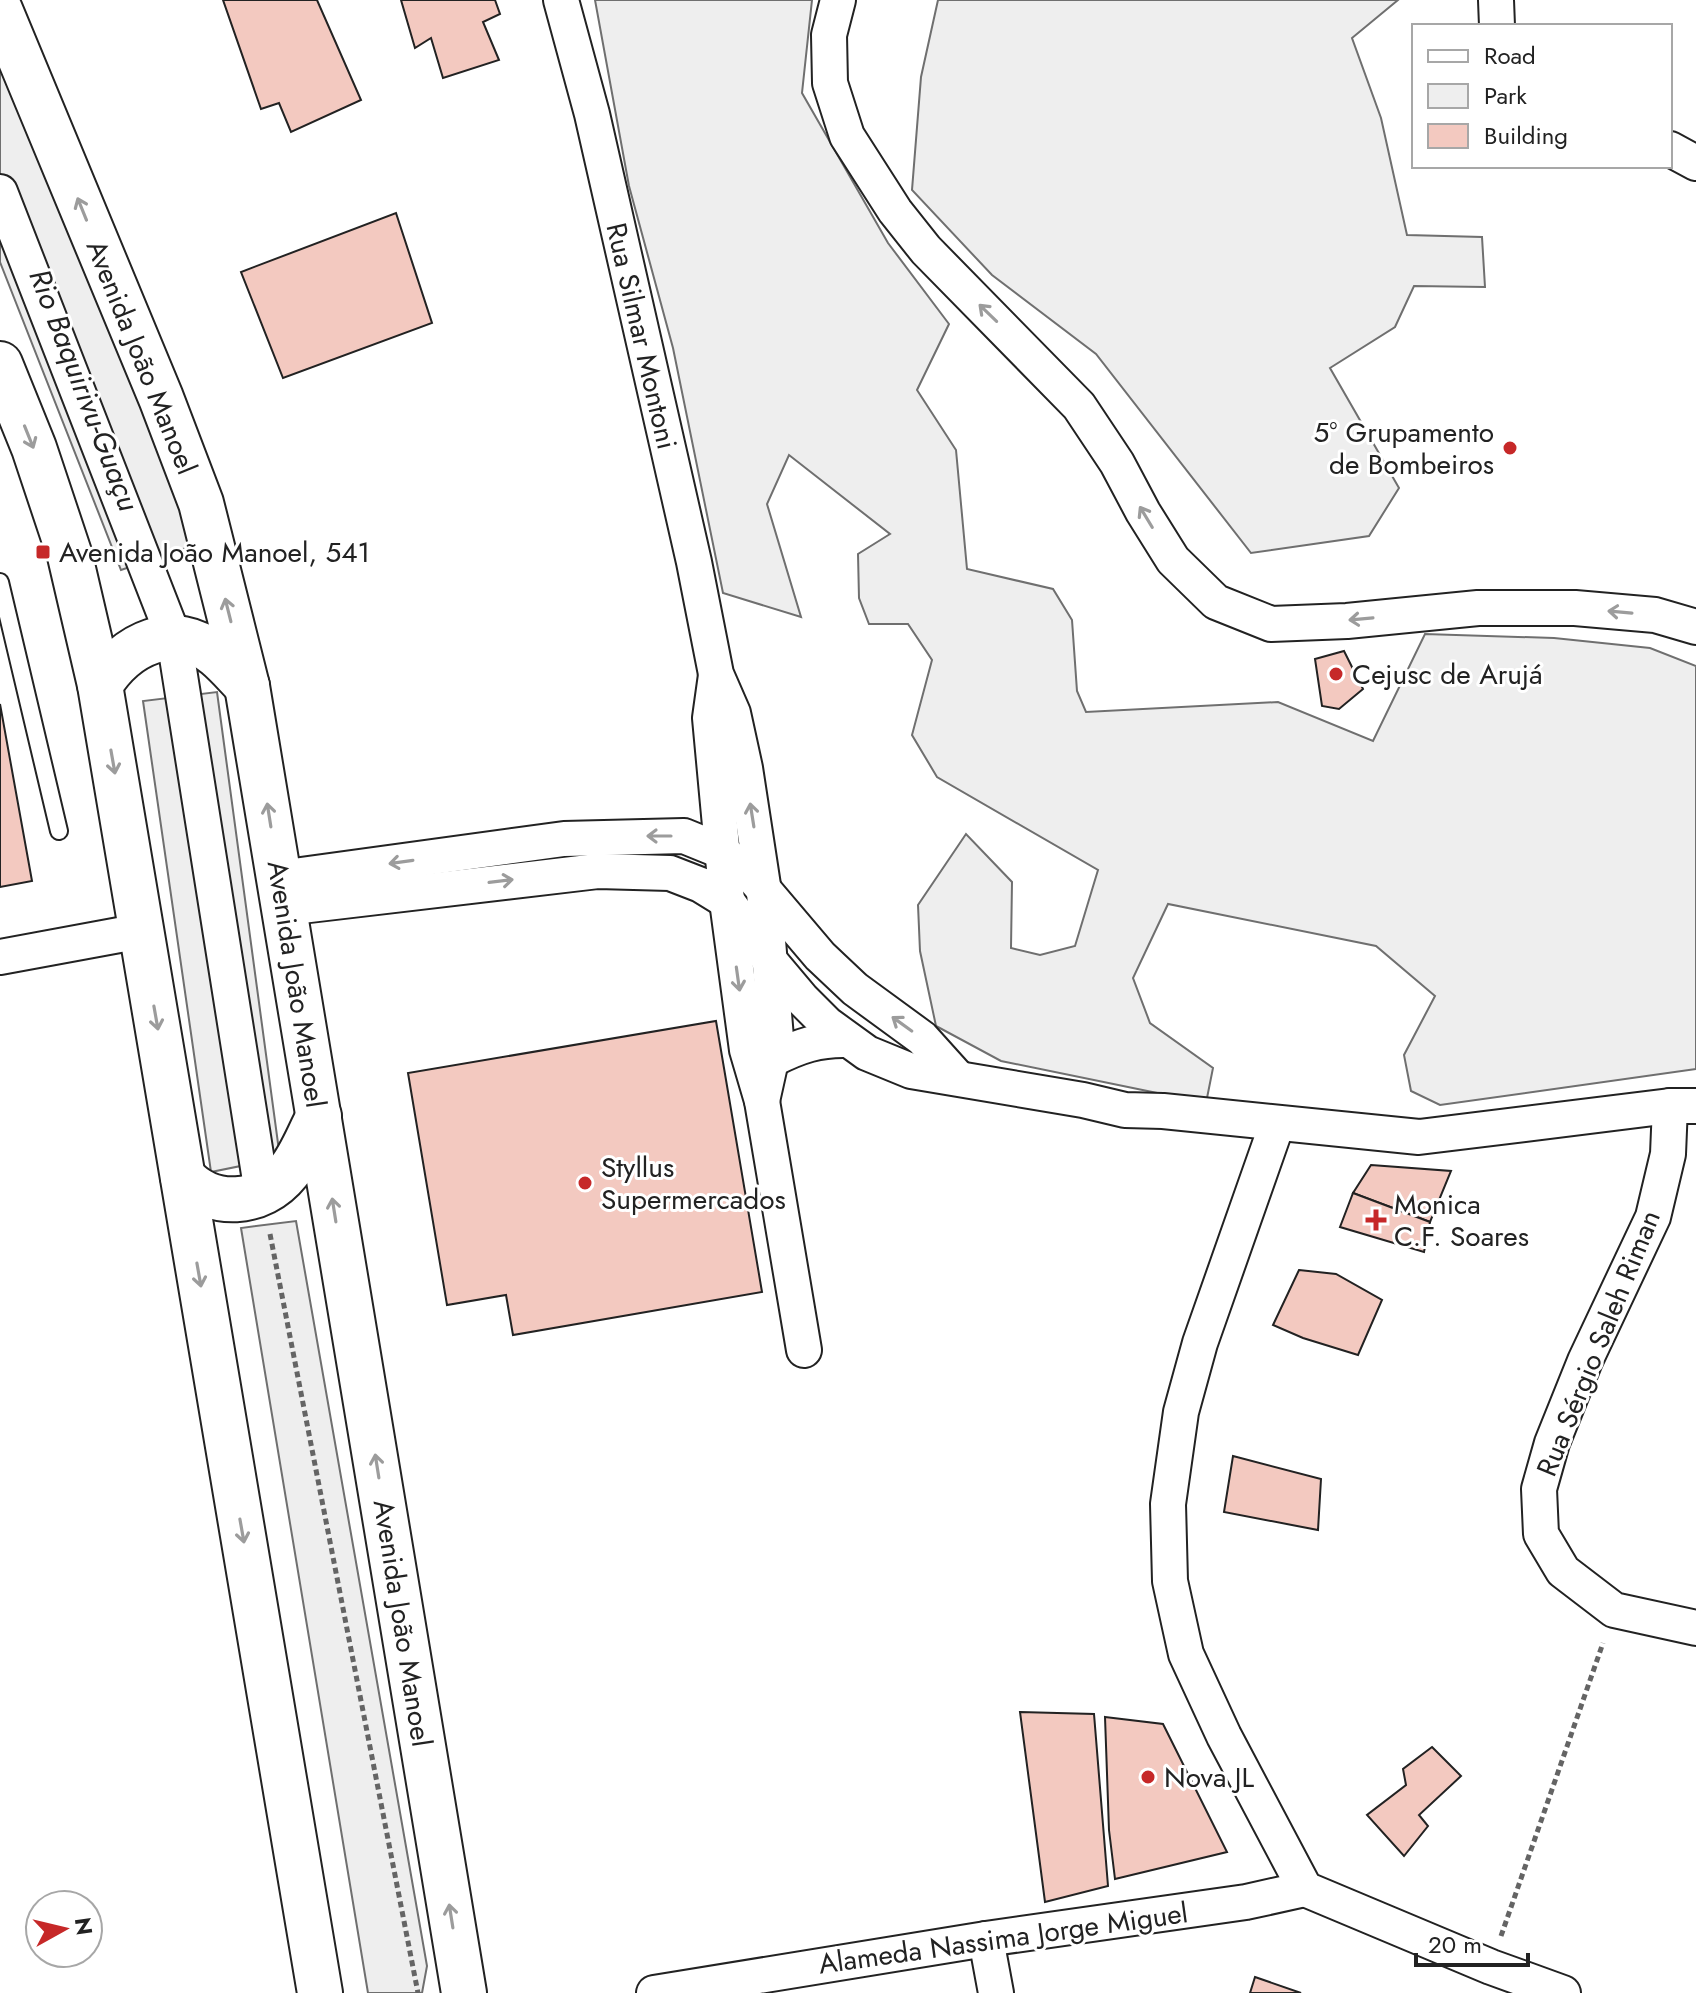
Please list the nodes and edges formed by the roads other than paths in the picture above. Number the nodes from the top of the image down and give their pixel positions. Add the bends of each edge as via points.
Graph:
1 (561, 0) edge
2 (838, 0) edge
3 (1496, 0) edge
4 (0, 10) edge
5 (1497, 24) edge
6 (1672, 150) edge
7 (1696, 163) edge
8 (0, 192) edge
9 (0, 364) edge
10 (0, 582) edge
11 (1696, 627) edge
12 (174, 638) junction
13 (716, 674) junction
14 (100, 685) junction
15 (247, 686) junction
16 (59, 831) dead end
17 (721, 851) junction
18 (764, 892) junction
19 (282, 893) junction
20 (727, 901) junction
21 (141, 931) junction
22 (0, 957) edge
23 (770, 961) junction
24 (848, 1040) junction
25 (773, 1059) junction
26 (958, 1078) junction
27 (762, 1101) junction
28 (1683, 1106) edge
29 (319, 1116) junction
30 (1277, 1124) junction
31 (183, 1177) junction
32 (262, 1193) junction
33 (804, 1350) dead end
34 (1696, 1628) edge
35 (1305, 1889) junction
36 (986, 1939) junction
37 (320, 1993) edge
38 (464, 1993) edge
39 (654, 1993) edge
40 (996, 1993) edge
41 (1563, 1993) edge

1 - 13 street, Rua Silmar Montoni via 592,114
11 -> 2 street via 1655,615 1575,608 1478,608 1271,624 1216,602 1173,560 1079,406 926,250 847,136 830,83 829,35
3 - 5 street
15 -> 4 main road, Avenida João Manoel via 201,503
6 - 7 street
8 - 12 street
9 -> 14 main road via 70,556
10 - 16 lane
12 - 14 main road via 157,639 123,656
12 - 15 main road via 214,653
12 - 32 street
13 - 17 street, Rua Silmar Montoni via 710,718
18 -> 13 street, Rua Silmar Montoni via 733,713
14 -> 21 main road
19 -> 15 main road, Avenida João Manoel
17 - 18 street
17 -> 19 street via 684,836 564,839
17 - 20 street, Rua Silmar Montoni
18 - 23 street, Rua Silmar Montoni
26 -> 18 street via 922,1038 820,956
19 -> 20 street via 598,871 670,873
19 - 29 main road, Avenida João Manoel
20 - 23 street
20 -> 27 street, Rua Silmar Montoni via 747,1050
21 - 22 street
21 -> 31 main road
23 - 24 street
23 - 25 street, Rua Silmar Montoni
24 - 25 street via 803,1044
24 - 26 street via 911,1071
25 - 27 street, Rua Silmar Montoni
26 - 30 street via 1125,1110
27 - 33 street, Rua Silmar Montoni
28 - 30 street via 1419,1137
28 - 34 street, Rua Sérgio Saleh Riman via 1653,1217 1585,1361 1539,1489 1541,1534 1563,1571 1614,1610
29 - 32 main road via 291,1169
38 -> 29 main road, Avenida João Manoel
30 - 35 street via 1181,1412 1168,1504 1170,1581 1186,1654
31 - 32 main road via 194,1189 219,1198
31 -> 37 main road
35 - 36 street, Alameda Nassima Jorge Miguel
35 - 41 street
36 - 39 street, Alameda Nassima Jorge Miguel
36 - 40 street

